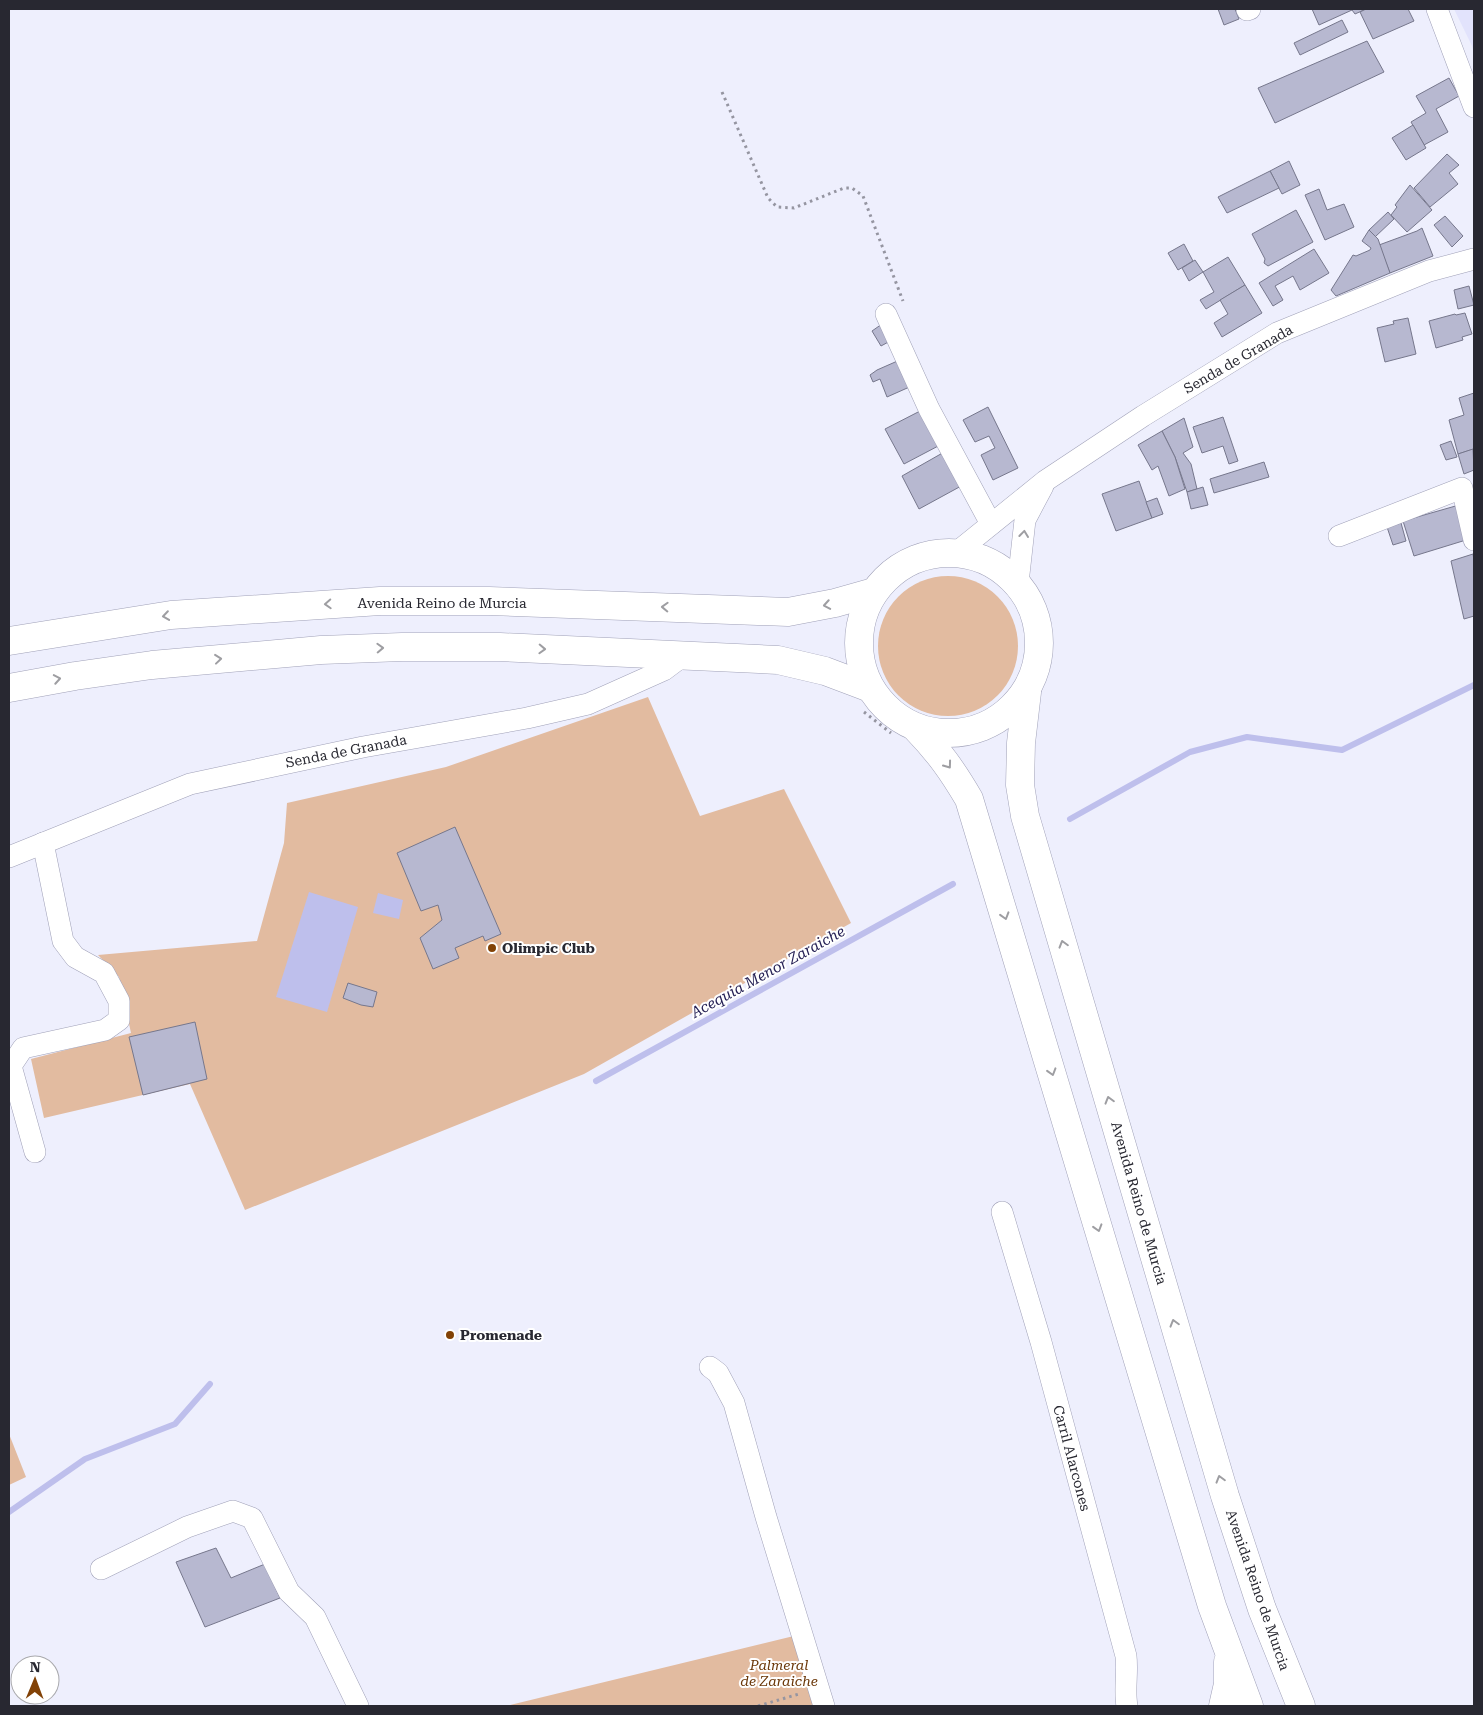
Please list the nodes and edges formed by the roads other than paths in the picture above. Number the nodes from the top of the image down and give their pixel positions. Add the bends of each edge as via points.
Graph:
1 (1437, 9) edge
2 (1474, 107) edge
3 (1474, 259) edge
4 (886, 314) dead end
5 (1045, 481) junction
6 (991, 524) junction
7 (1339, 536) dead end
8 (1474, 540) edge
9 (957, 552) junction
10 (1018, 583) junction
11 (874, 592) junction
12 (9, 641) edge
13 (684, 655) junction
14 (9, 688) edge
15 (1027, 692) junction
16 (867, 700) junction
17 (907, 733) junction
18 (44, 842) junction
19 (9, 857) edge
20 (36, 1152) dead end
21 (1002, 1212) dead end
22 (710, 1367) dead end
23 (101, 1569) dead end
24 (1226, 1646) junction
25 (822, 1697) edge
26 (358, 1706) edge
27 (1126, 1706) edge
28 (1223, 1706) edge
29 (1249, 1706) edge
30 (1301, 1706) edge

1 - 2 street
3 - 5 street, Senda de Granada via 1429,271 1277,334
4 - 6 street via 929,409
5 - 6 street, Senda de Granada
10 -> 5 street, Senda de Granada via 1025,520
6 - 9 street, Senda de Granada
7 - 8 street via 1462,488
9 - 10 main road via 990,562
9 - 11 main road via 925,556 896,569
10 - 15 main road via 1036,614 1041,646 1034,679
11 -> 12 main road, Avenida Reino de Murcia via 788,612 489,601 380,601 284,606 171,615
11 - 16 main road via 860,623 859,657
14 -> 13 main road via 152,665 321,650 500,647
13 - 16 main road via 778,660 825,671
13 - 18 street, Senda de Granada via 664,670 588,704 527,718 363,746 190,784
15 - 17 main road via 1006,715 978,730 947,734
30 -> 15 main road, Avenida Reino de Murcia via 1262,1609 1226,1496 1025,816 1020,785
16 - 17 main road via 890,712
17 -> 24 main road via 934,747 969,799
18 - 19 street, Senda de Granada
18 - 20 street via 63,941 75,957 104,974 119,1001 119,1020 105,1030 24,1048 11,1066
21 - 27 street, Carril Alarcones via 1041,1342 1126,1656
22 - 25 street via 718,1373 734,1403
23 - 26 street via 187,1527 233,1511 252,1518 289,1592 315,1617
24 - 28 main road via 1228,1684
24 - 29 main road

